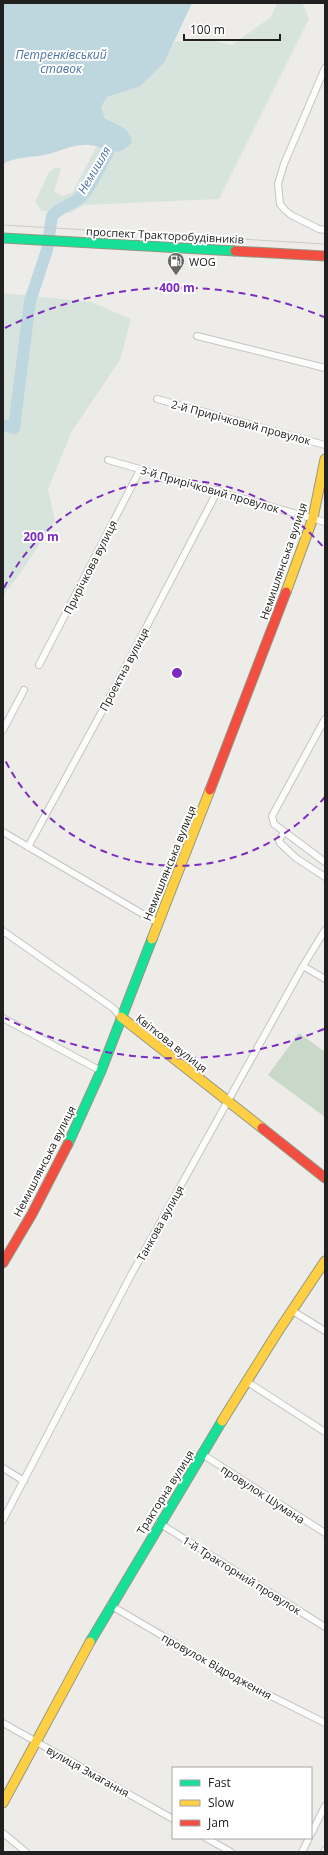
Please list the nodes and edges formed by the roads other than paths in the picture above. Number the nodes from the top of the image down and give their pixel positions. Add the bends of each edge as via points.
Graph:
1 (325, 68) edge
2 (325, 230) edge
3 (3, 238) edge
4 (325, 256) edge
5 (197, 336) dead end
6 (325, 368) edge
7 (157, 399) dead end
8 (325, 445) edge
9 (325, 459) edge
10 (108, 460) dead end
11 (140, 470) junction
12 (218, 490) junction
13 (313, 518) junction
14 (325, 522) edge
15 (39, 665) dead end
16 (24, 690) dead end
17 (325, 719) edge
18 (3, 730) edge
19 (3, 832) edge
20 (284, 832) junction
21 (28, 847) junction
22 (325, 862) edge
23 (325, 877) edge
24 (158, 923) junction
25 (325, 930) edge
26 (3, 931) edge
27 (303, 966) junction
28 (325, 980) edge
29 (121, 1017) junction
30 (3, 1018) edge
31 (101, 1071) junction
32 (227, 1102) junction
33 (325, 1178) edge
34 (325, 1261) edge
35 (4, 1262) edge
36 (291, 1310) junction
37 (325, 1331) edge
38 (246, 1381) junction
39 (325, 1432) edge
40 (202, 1454) junction
41 (3, 1468) edge
42 (24, 1481) junction
43 (3, 1520) edge
44 (159, 1523) junction
45 (325, 1534) edge
46 (110, 1605) junction
47 (325, 1627) edge
48 (3, 1723) edge
49 (325, 1724) edge
50 (34, 1741) junction
51 (3, 1803) edge
52 (325, 1806) edge
53 (172, 1818) edge
54 (312, 1832) edge
55 (3, 1833) edge
56 (208, 1839) edge
57 (308, 1839) edge
58 (26, 1852) edge
59 (231, 1852) edge
60 (302, 1852) edge

1 - 2 street via 278,184 280,204 285,210
3 - 4 street, проспект Тракторобудівників
5 - 6 street
7 - 8 street, 2-й Прирічковий провулок
9 - 13 street, Немишлянська вулиця
10 - 11 street, 3-й Прирічковий провулок
11 - 12 street, 3-й Прирічковий провулок
11 - 15 street, Прирічкова вулиця
12 - 13 street, 3-й Прирічковий провулок
12 - 21 street, Проектна вулиця
13 - 14 street, 3-й Прирічковий провулок
13 - 24 street, Немишлянська вулиця via 264,652
16 - 18 street
17 - 20 street via 272,816 274,824
19 - 21 street
20 - 22 street
20 - 23 street via 280,843 296,858
21 - 24 street
24 - 29 street, Немишлянська вулиця
25 - 27 street, Танкова вулиця
26 - 29 street, Квіткова вулиця via 113,1008
27 - 28 street
27 - 32 street, Танкова вулиця
29 - 31 street, Немишлянська вулиця
29 - 32 street, Квіткова вулиця
30 - 31 street
31 - 35 street, Немишлянська вулиця via 39,1201
32 - 33 street, Квіткова вулиця
32 - 42 street, Танкова вулиця via 132,1275
34 - 36 street, Тракторна вулиця
36 - 37 street
36 - 38 street, Тракторна вулиця
38 - 39 street
38 - 40 street, Тракторна вулиця
40 - 44 street, Тракторна вулиця
40 - 45 street, провулок Шумана
41 - 42 street
42 - 43 street, Танкова вулиця
44 - 46 street, Тракторна вулиця
44 - 47 street, 1-й Тракторний провулок
46 - 49 street, провулок Відродження via 233,1677
46 - 50 street, Тракторна вулиця
48 - 50 street, вулиця Змагання
50 - 51 street, Тракторна вулиця
50 - 53 street, вулиця Змагання
52 - 54 street
55 - 58 street
56 - 59 street
57 - 60 street

